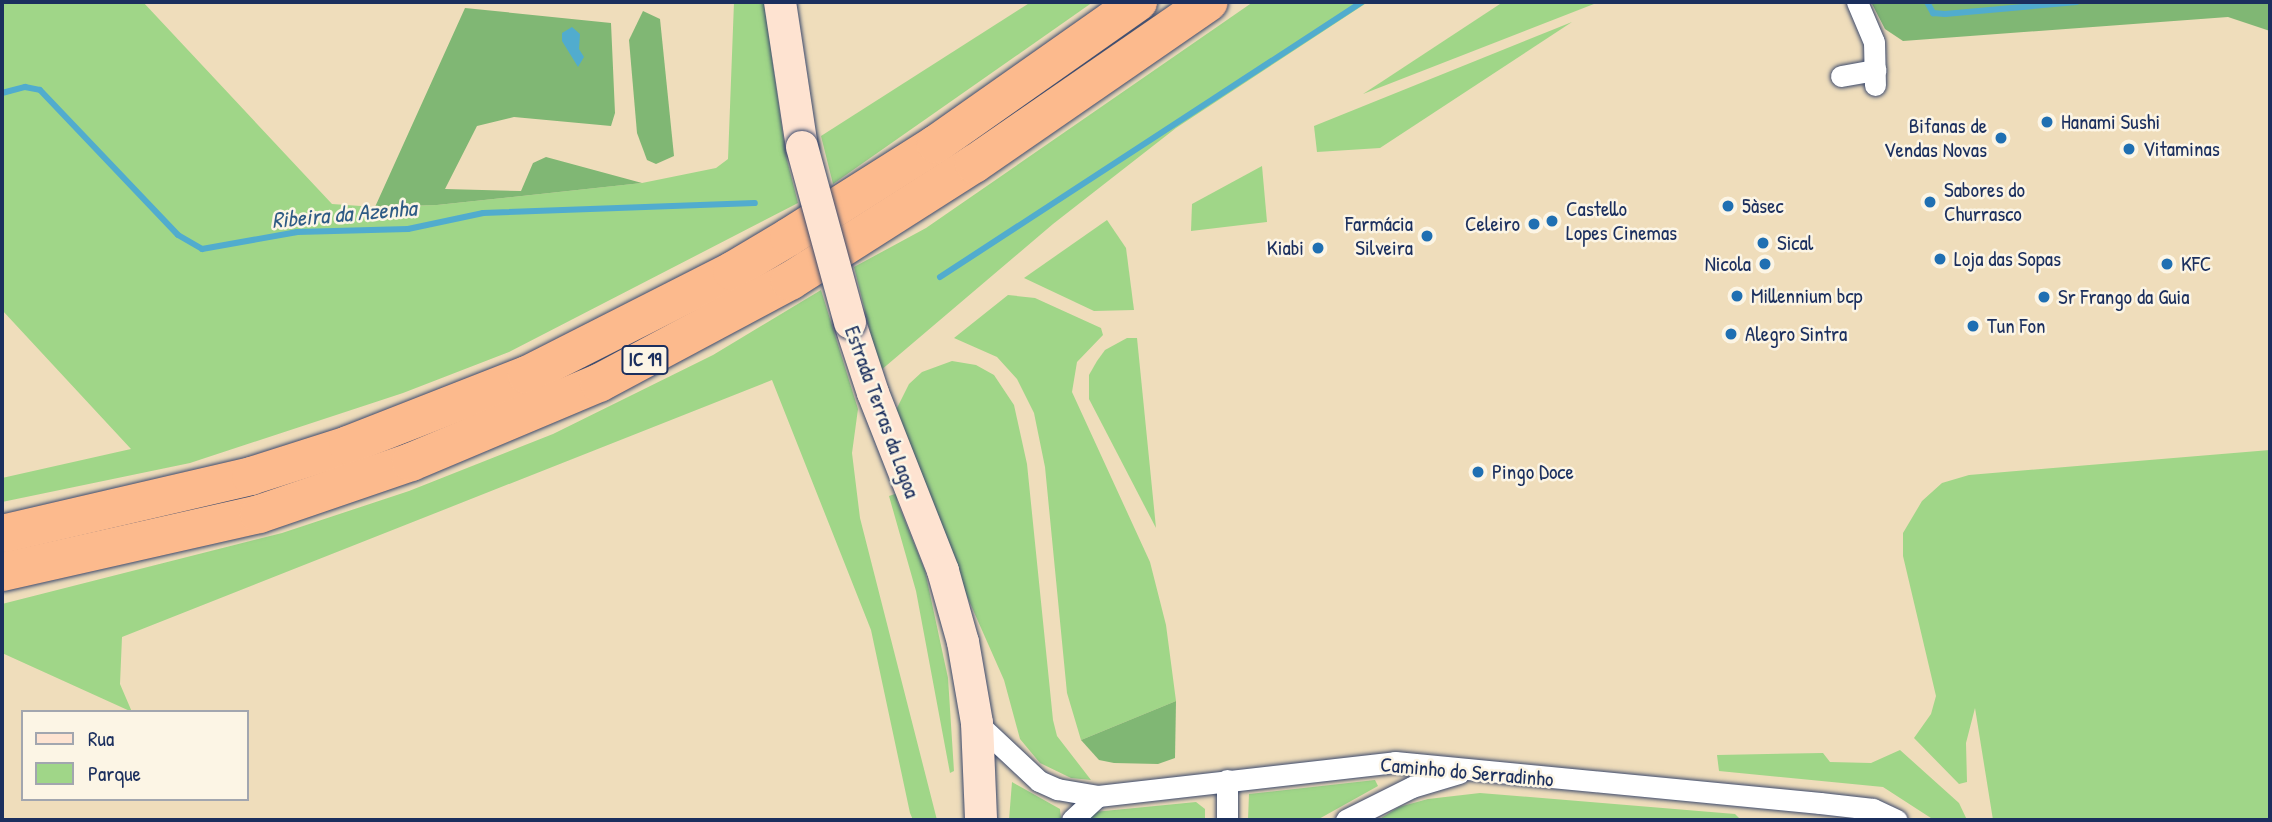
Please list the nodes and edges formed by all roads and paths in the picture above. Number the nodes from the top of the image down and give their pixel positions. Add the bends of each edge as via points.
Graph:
1 (780, 2) edge
2 (1138, 2) edge
3 (1209, 2) edge
4 (1857, 2) edge
5 (1841, 76) dead end
6 (2, 534) edge
7 (2, 572) edge
8 (977, 723) junction
9 (1474, 771) junction
10 (1227, 780) junction
11 (1098, 796) junction
12 (981, 820) edge
13 (1072, 820) edge
14 (1227, 820) edge
15 (1346, 820) edge
16 (1897, 820) edge

1 - 8 street, Estrada Terras da Lagoa, bridge via 802,146 850,323 955,609
2 - 6 highway, IC 19 via 936,144 789,237 732,271 527,374 348,445 251,476
3 - 7 highway, IC 19 via 974,164 801,274 599,383 411,462 259,514
4 - 5 street via 1872,31 1875,77
8 - 11 street, Caminho do Serradinho via 1039,780 1066,791
8 - 12 street, Estrada Terras da Lagoa
9 - 10 street, Caminho do Serradinho via 1376,762
9 - 15 street via 1421,783
9 - 16 street, Caminho do Serradinho via 1873,809
10 - 11 street, Caminho do Serradinho
10 - 14 street
11 - 13 street

